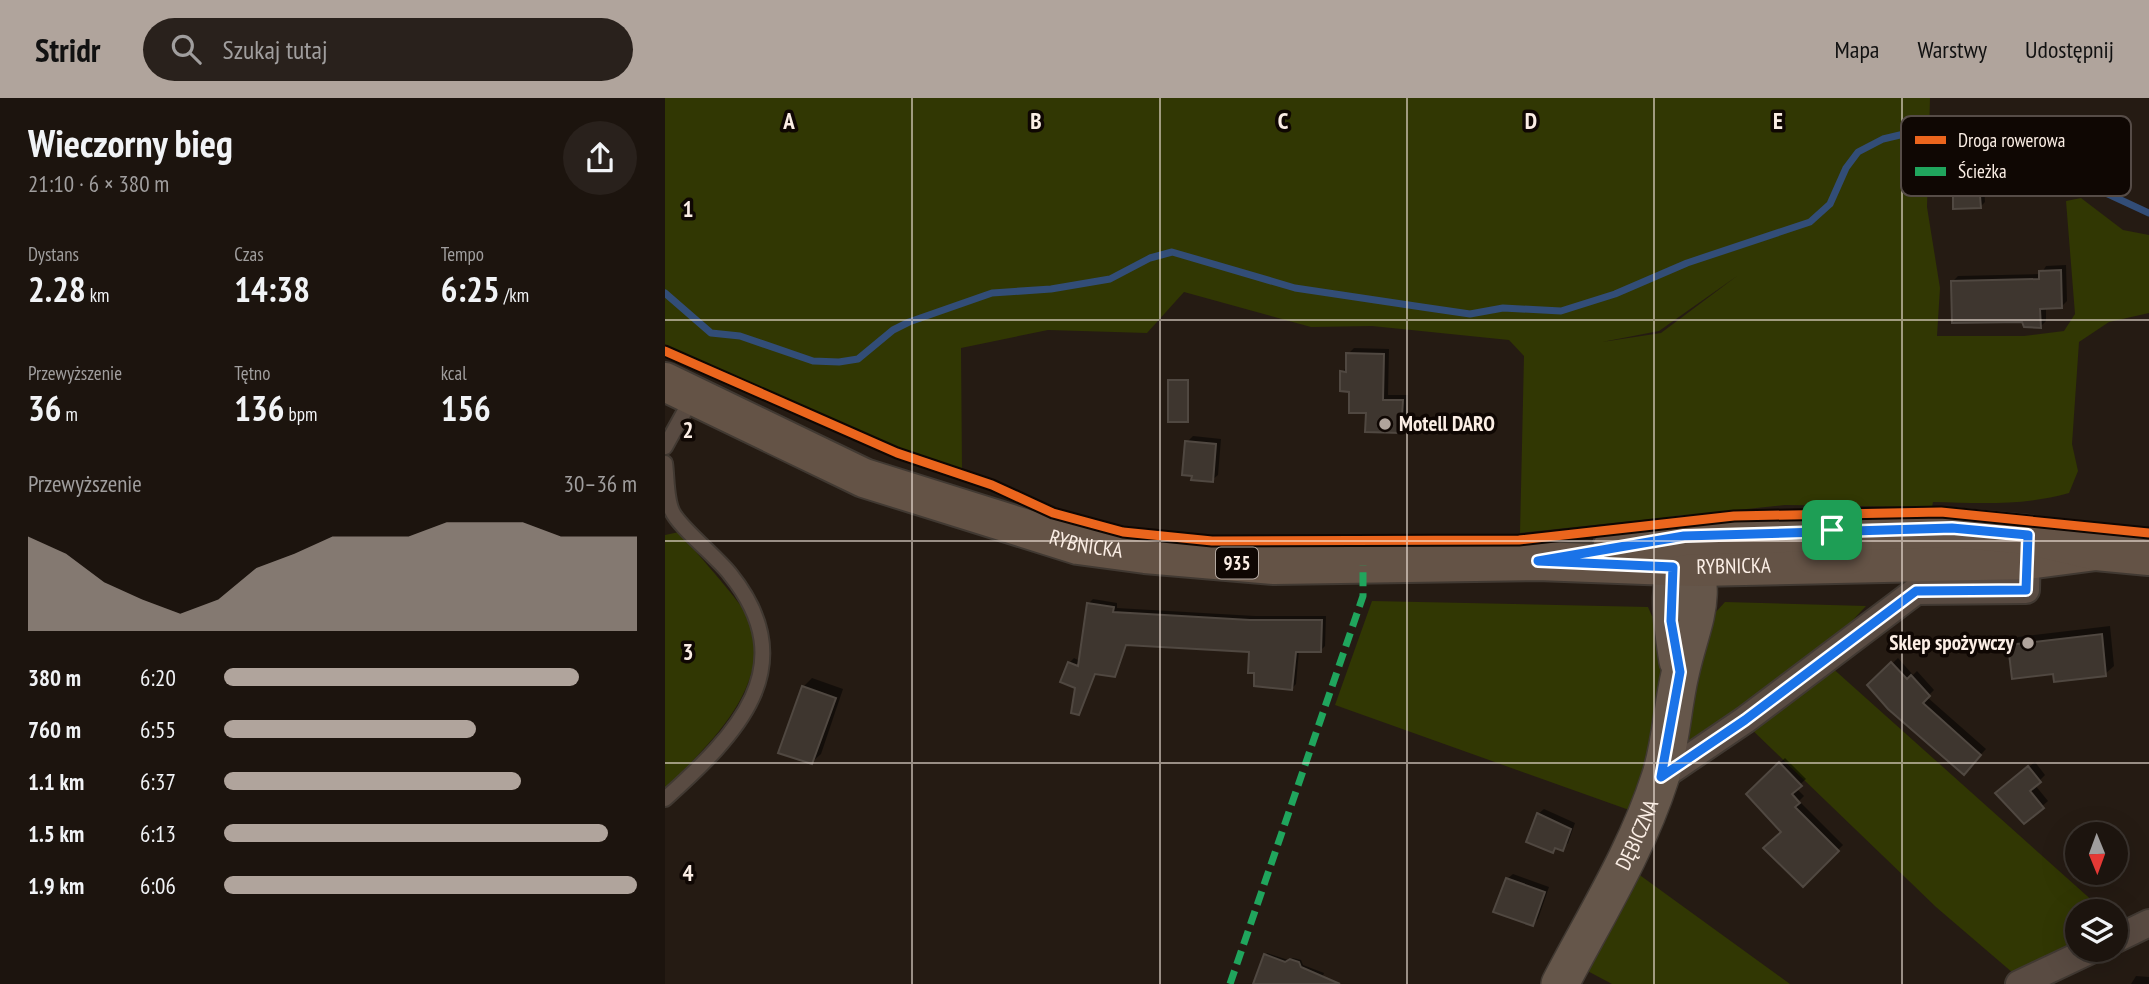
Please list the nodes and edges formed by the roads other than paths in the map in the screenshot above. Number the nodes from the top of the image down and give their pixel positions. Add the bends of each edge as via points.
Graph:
1 (679, 390) edge
2 (665, 447) edge
3 (665, 463) edge
4 (2027, 547) junction
5 (2149, 556) edge
6 (1685, 557) junction
7 (1661, 777) junction
8 (665, 799) edge
9 (2149, 923) edge
10 (2128, 933) edge
11 (2066, 962) edge
12 (1560, 984) edge
13 (2019, 984) edge

1 - 2 lane
1 - 6 main road, RYBNICKA / 935 via 864,478 1077,545 1274,565
3 - 8 lane via 671,511 731,575 757,617 765,661 747,709 710,758
4 - 5 main road, RYBNICKA / 935
4 - 6 main road, RYBNICKA / 935 via 1927,528
4 - 7 street via 2026,590 1916,591
6 - 7 street, DĘBICZNA via 1671,621 1680,672
7 - 12 street, DĘBICZNA via 1627,858
9 - 10 street
11 - 13 street

